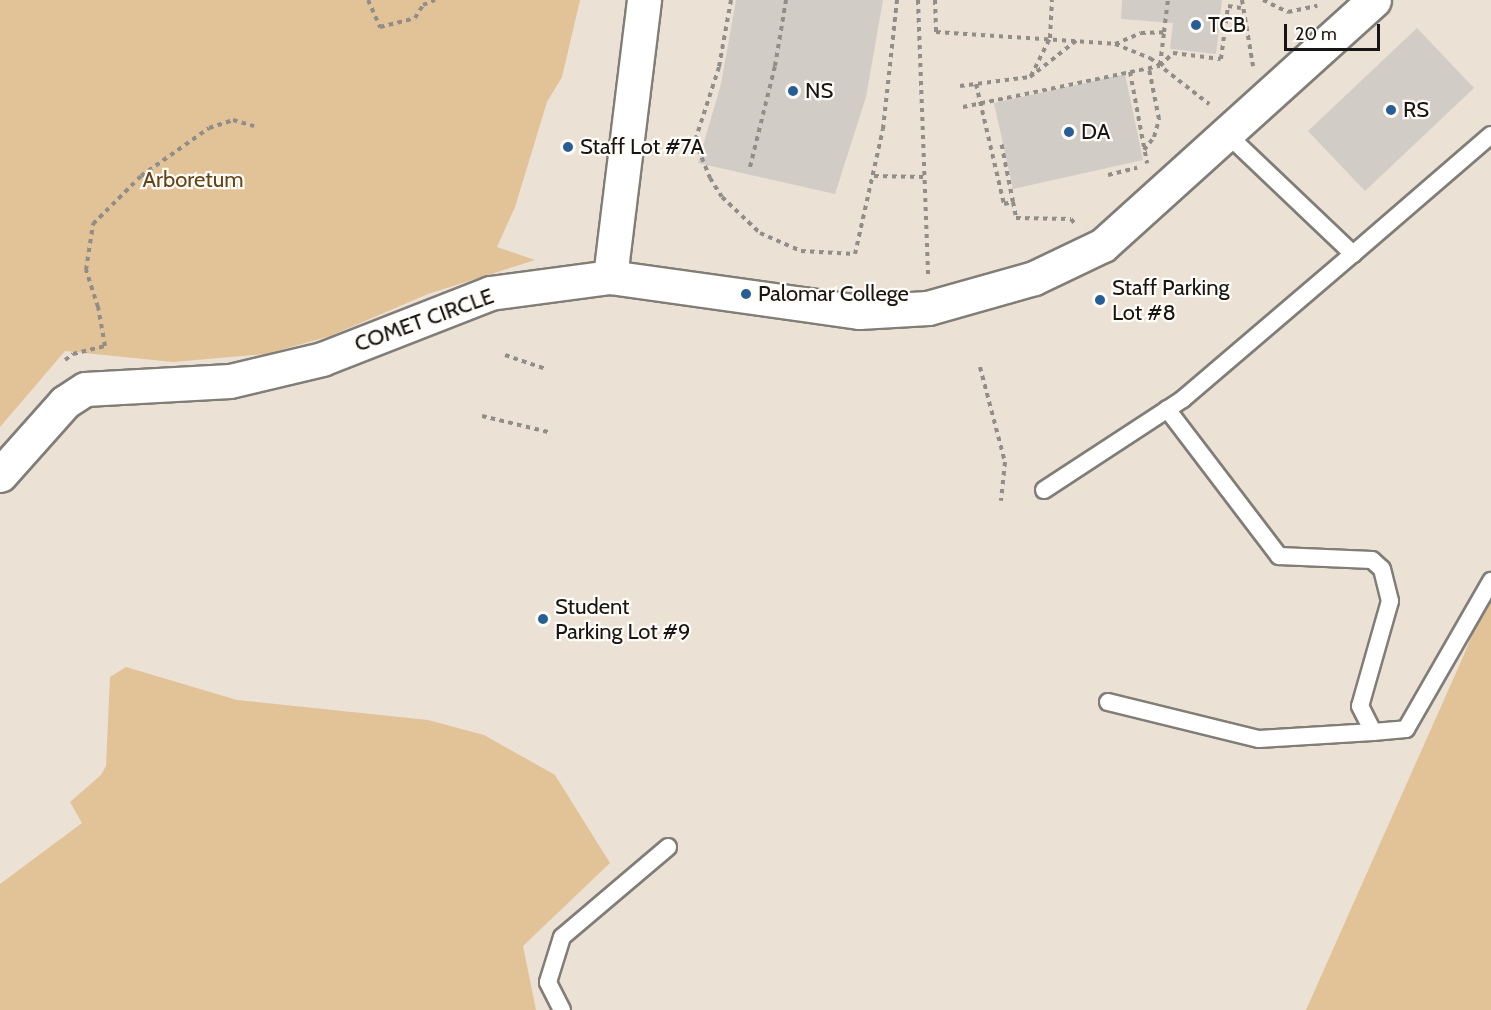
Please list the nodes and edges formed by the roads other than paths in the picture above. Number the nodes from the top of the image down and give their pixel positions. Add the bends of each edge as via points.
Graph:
1 (644, 0) edge
2 (1374, 0) edge
3 (1222, 125) junction
4 (1491, 135) edge
5 (1353, 254) junction
6 (609, 277) junction
7 (1167, 409) junction
8 (0, 475) edge
9 (1044, 490) dead end
10 (1491, 581) edge
11 (1108, 702) dead end
12 (1373, 732) junction
13 (668, 847) dead end
14 (562, 1010) edge

1 - 6 street
2 - 3 street, COMET CIRCLE
3 - 5 lane
3 - 6 street, COMET CIRCLE via 1103,245 1034,278 969,299 928,308 859,312
4 - 5 lane
5 - 7 lane
6 - 8 street, COMET CIRCLE via 490,293 322,358 230,381 85,389 65,402
7 - 9 lane
7 - 12 lane via 1279,556 1372,560 1382,569 1390,601 1360,706
10 - 12 lane via 1406,729
11 - 12 lane via 1259,739
13 - 14 lane via 562,937 548,982

